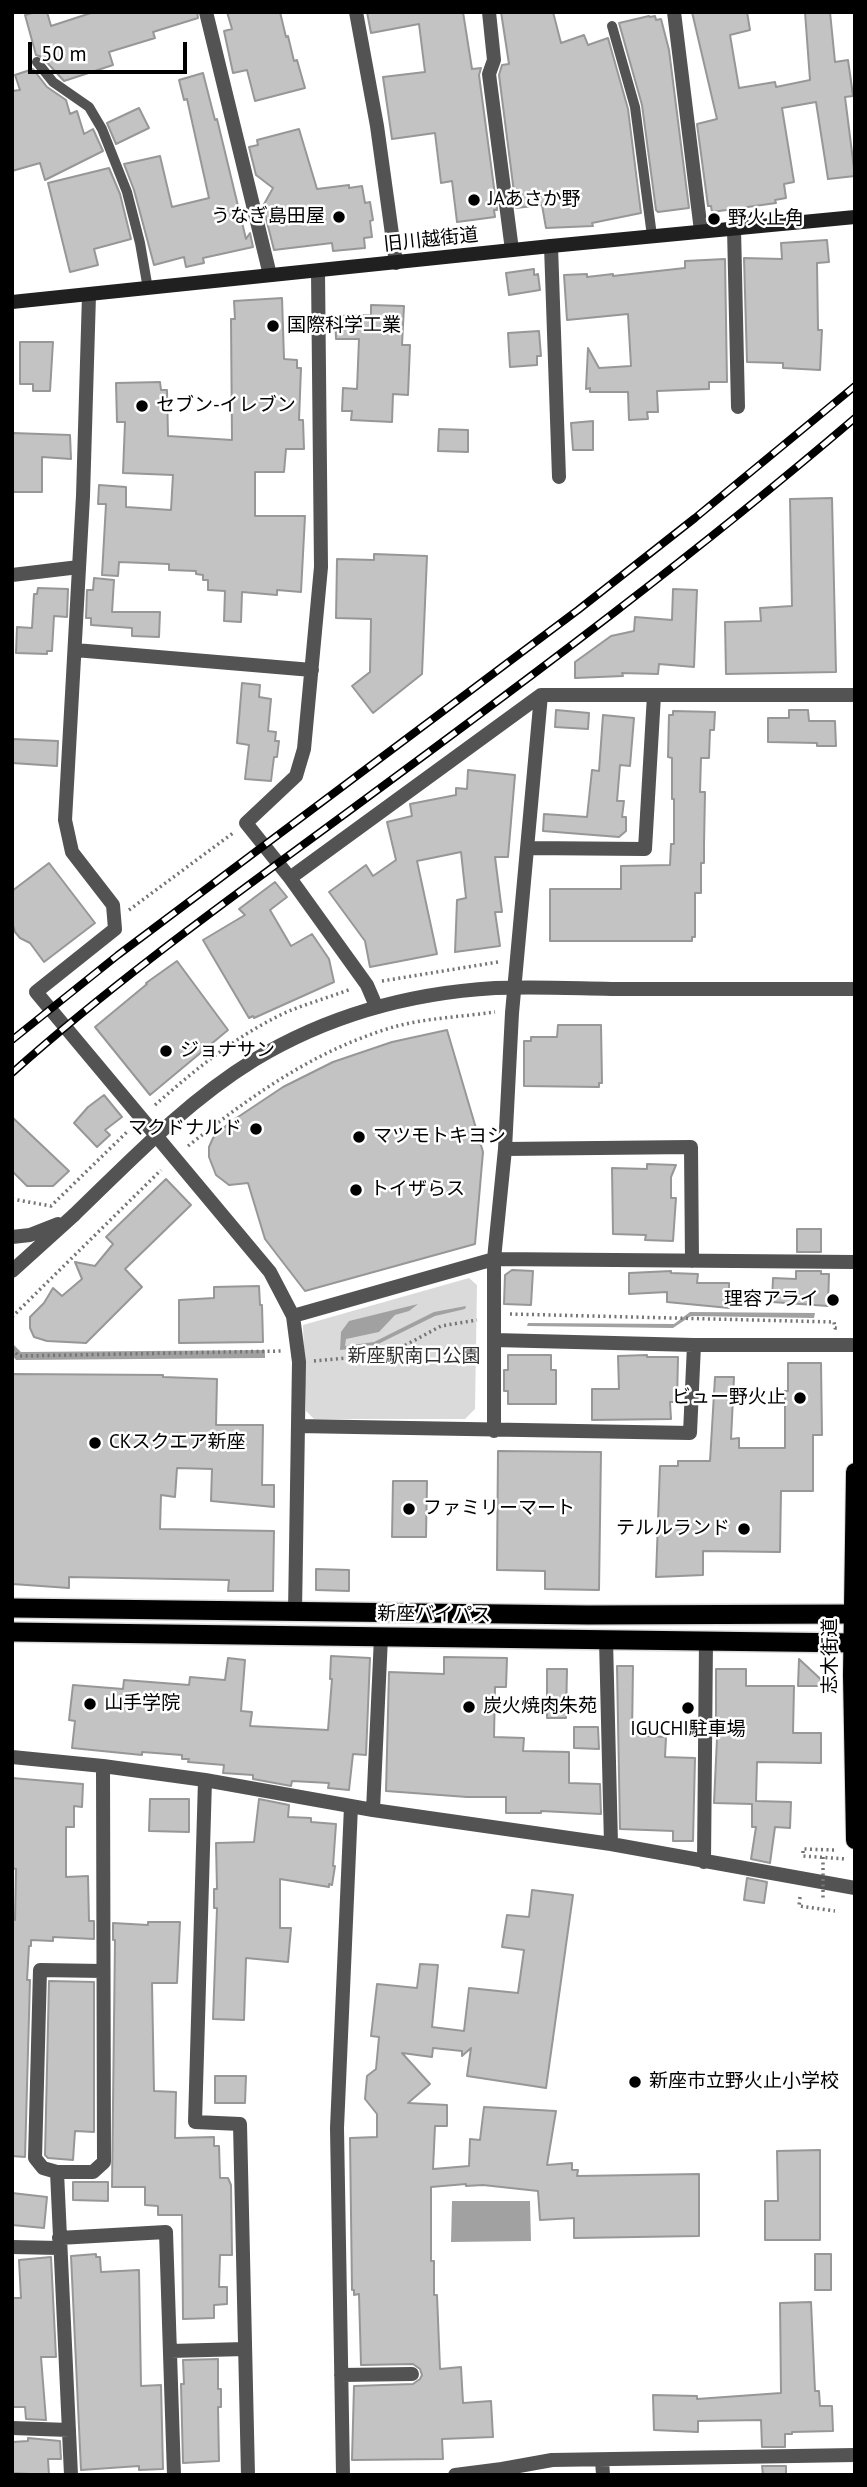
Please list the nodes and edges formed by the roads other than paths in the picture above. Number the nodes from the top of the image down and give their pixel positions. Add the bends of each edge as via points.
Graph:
1 (206, 12) edge
2 (356, 12) edge
3 (489, 12) edge
4 (674, 12) edge
5 (612, 26) dead end
6 (37, 62) dead end
7 (855, 217) edge
8 (734, 228) junction
9 (701, 231) junction
10 (652, 236) junction
11 (551, 246) junction
12 (512, 250) junction
13 (396, 263) junction
14 (318, 272) junction
15 (270, 275) junction
16 (148, 289) junction
17 (89, 295) junction
18 (12, 302) edge
19 (738, 407) dead end
20 (559, 477) dead end
21 (79, 567) junction
22 (12, 575) edge
23 (75, 650) junction
24 (312, 670) junction
25 (541, 695) junction
26 (654, 695) junction
27 (855, 695) edge
28 (527, 848) junction
29 (290, 878) junction
30 (515, 988) junction
31 (855, 989) edge
32 (376, 1006) junction
33 (156, 1135) junction
34 (505, 1149) junction
35 (74, 1215) junction
36 (12, 1237) edge
37 (494, 1259) junction
38 (692, 1261) junction
39 (855, 1262) edge
40 (12, 1271) edge
41 (293, 1316) junction
42 (494, 1340) junction
43 (694, 1345) junction
44 (855, 1345) edge
45 (298, 1426) junction
46 (494, 1431) junction
47 (855, 1472) edge
48 (12, 1608) edge
49 (295, 1612) junction
50 (854, 1614) edge
51 (12, 1632) edge
52 (381, 1637) junction
53 (606, 1640) junction
54 (706, 1641) junction
55 (853, 1643) edge
56 (12, 1757) edge
57 (103, 1766) junction
58 (205, 1780) junction
59 (351, 1807) junction
60 (373, 1810) junction
61 (855, 1840) edge
62 (611, 1844) junction
63 (704, 1862) junction
64 (855, 1888) edge
65 (103, 1971) junction
66 (57, 2172) junction
67 (59, 2243) junction
68 (12, 2246) edge
69 (245, 2350) junction
70 (170, 2351) junction
71 (412, 2374) dead end
72 (341, 2375) junction
73 (12, 2428) edge
74 (69, 2430) junction
75 (855, 2455) edge
76 (603, 2468) edge
77 (503, 2472) edge
78 (71, 2475) edge
79 (174, 2475) edge
80 (248, 2475) edge
81 (343, 2475) edge
82 (455, 2475) edge

1 - 15 street
2 - 13 street
3 - 12 street via 494,60 489,74
4 - 9 street
5 - 10 lane via 635,107
6 - 16 lane via 53,82 89,107 102,130 127,192
7 - 8 main road, 旧川越街道
8 - 9 main road, 旧川越街道
8 - 19 street
9 - 10 main road, 旧川越街道
10 - 11 main road, 旧川越街道
11 - 12 main road, 旧川越街道
11 - 20 street
12 - 13 main road, 旧川越街道
13 - 14 main road, 旧川越街道
14 - 15 main road, 旧川越街道
14 - 24 street via 321,567
15 - 16 main road, 旧川越街道
16 - 17 main road, 旧川越街道
17 - 18 main road, 旧川越街道
17 - 21 street
21 - 22 street
21 - 23 street
23 - 24 street
23 - 33 street via 65,820 72,852 113,905 115,929 36,992
24 - 29 street via 304,749 296,776 246,823
25 - 26 street
25 - 28 street
25 - 29 street
26 - 27 street
26 - 28 street via 645,849
28 - 30 street
29 - 32 street via 367,985
30 - 31 street
30 - 32 street via 452,992
30 - 34 street
32 - 33 street via 309,1032 255,1060
33 - 35 street
33 - 41 street via 270,1272
34 - 37 street
34 - 38 street via 691,1147
35 - 36 street via 50,1228
35 - 40 street
37 - 38 street
37 - 41 street
37 - 42 street
38 - 39 street
41 - 45 street via 299,1356
42 - 43 street
42 - 46 street
43 - 44 street
43 - 46 street via 690,1433
45 - 46 street
45 - 49 street
47 - 50 main road, 志木街道
48 - 49 highway, 新座バイパス
49 - 50 highway, 新座バイパス
50 - 55 main road, 志木街道
51 - 52 highway, 新座バイパス
52 - 53 highway, 新座バイパス
52 - 60 street
53 - 54 highway, 新座バイパス
53 - 62 street
54 - 55 highway, 新座バイパス
54 - 63 street
55 - 61 main road, 志木街道
56 - 57 street
57 - 58 street
57 - 65 street
58 - 59 street
58 - 69 street via 195,2122 240,2124
59 - 60 street
59 - 72 street via 337,2128
60 - 62 street
62 - 63 street
63 - 64 street
65 - 66 street via 103,2162 93,2172
65 - 66 street via 40,1970 35,2158 43,2168
66 - 67 street
67 - 68 street
67 - 70 street via 166,2231
67 - 74 street
69 - 70 street
69 - 80 street
70 - 79 street
71 - 72 street
72 - 81 street
73 - 74 street
74 - 78 street
75 - 76 street
76 - 77 street via 552,2460
77 - 82 street

